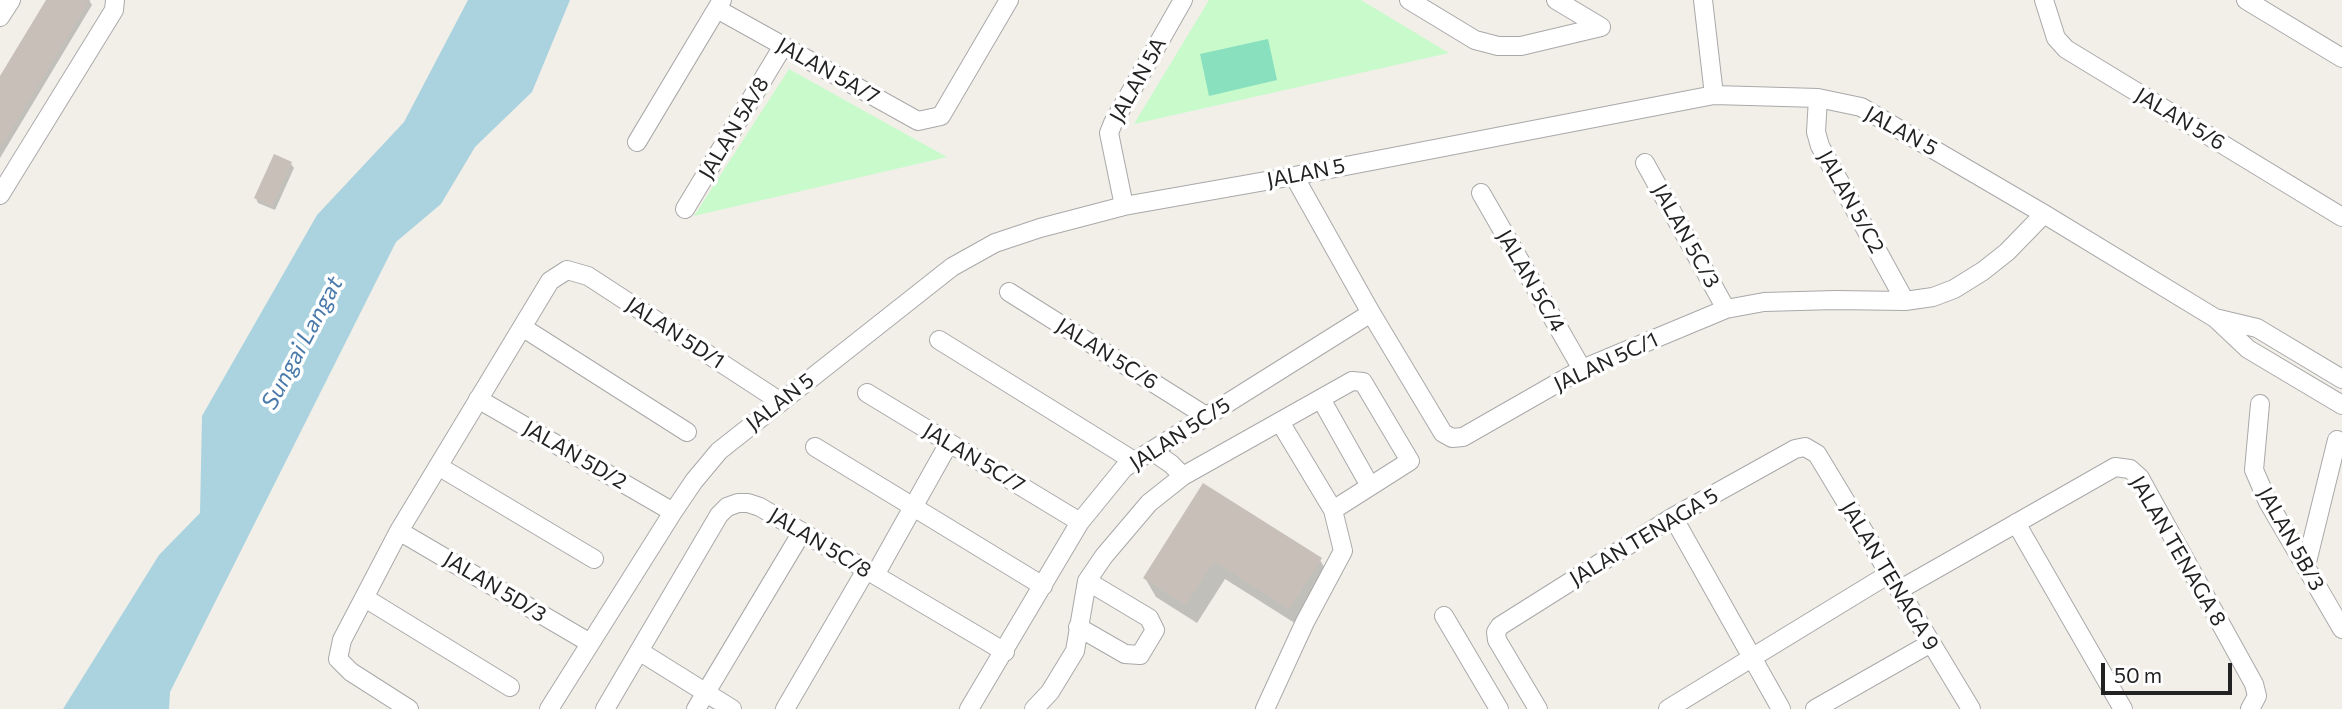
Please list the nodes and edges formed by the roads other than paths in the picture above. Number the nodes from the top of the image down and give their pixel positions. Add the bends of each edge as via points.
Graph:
1 (10, 0) edge
2 (115, 0) edge
3 (1409, 0) edge
4 (1556, 0) edge
5 (1703, 0) edge
6 (2044, 0) edge
7 (2246, 0) edge
8 (1181, 1) edge
9 (1004, 2) edge
10 (720, 5) edge
11 (1433, 6) edge
12 (0, 17) edge
13 (783, 46) junction
14 (2342, 58) edge
15 (1714, 95) junction
16 (1818, 98) junction
17 (636, 142) dead end
18 (1645, 163) dead end
19 (1294, 176) junction
20 (1, 193) edge
21 (1481, 193) dead end
22 (1124, 206) junction
23 (685, 209) dead end
24 (2044, 214) junction
25 (2342, 217) edge
26 (1009, 292) dead end
27 (1905, 301) junction
28 (1726, 309) junction
29 (1371, 313) junction
30 (2215, 318) junction
31 (522, 327) junction
32 (939, 340) dead end
33 (1582, 369) junction
34 (2342, 379) edge
35 (867, 393) dead end
36 (478, 399) junction
37 (1321, 399) junction
38 (781, 401) junction
39 (2260, 404) dead end
40 (2342, 405) edge
41 (1206, 416) junction
42 (1280, 422) junction
43 (687, 432) dead end
44 (2337, 440) dead end
45 (949, 443) junction
46 (815, 447) dead end
47 (1158, 447) junction
48 (1805, 447) joint
49 (1134, 461) junction
50 (438, 466) junction
51 (1177, 470) junction
52 (1370, 486) junction
53 (913, 508) junction
54 (1333, 510) junction
55 (673, 512) junction
56 (1673, 517) junction
57 (1080, 522) junction
58 (2016, 523) junction
59 (399, 531) junction
60 (802, 532) junction
61 (594, 559) dead end
62 (2306, 566) junction
63 (870, 573) junction
64 (1889, 574) junction
65 (1087, 581) junction
66 (1043, 586) junction
67 (1899, 590) junction
68 (365, 598) junction
69 (1444, 616) dead end
70 (2340, 619) edge
71 (1077, 627) junction
72 (590, 643) junction
73 (1931, 643) junction
74 (639, 651) junction
75 (1004, 652) junction
76 (1751, 658) junction
77 (510, 687) dead end
78 (705, 692) junction
79 (409, 709) edge
80 (549, 709) edge
81 (605, 709) edge
82 (696, 709) edge
83 (732, 709) edge
84 (785, 709) edge
85 (969, 709) edge
86 (1034, 709) edge
87 (1265, 709) edge
88 (1499, 709) edge
89 (1538, 709) edge
90 (1668, 709) edge
91 (1781, 709) edge
92 (1815, 709) edge
93 (1970, 709) edge
94 (2123, 709) edge
95 (2250, 709) edge

1 - 12 street
2 - 20 street via 114,10
3 - 11 street
4 - 11 street via 1601,27 1521,46 1499,46 1475,40
5 - 15 street
6 - 25 street, JALAN 5/6 via 2056,38 2066,49
7 - 14 street
8 - 22 street, JALAN 5A via 1109,133
9 - 13 street, JALAN 5A/7 via 941,116 918,121
10 - 13 street, JALAN 5A/7
10 - 17 street
13 - 23 street, JALAN 5A/8
15 - 16 street, JALAN 5
15 - 19 street, JALAN 5
16 - 24 street, JALAN 5 via 1861,107
16 - 27 street, JALAN 5/C2 via 1820,146
18 - 28 street, JALAN 5C/3
19 - 22 street, JALAN 5
19 - 29 street, JALAN 5C/1
21 - 33 street, JALAN 5C/4
22 - 38 street, JALAN 5 via 995,243 952,267
24 - 27 street, JALAN 5C/1 via 1983,271 1954,289
24 - 30 street, JALAN 5
26 - 41 street, JALAN 5C/6
27 - 28 street, JALAN 5C/1 via 1764,302
28 - 33 street, JALAN 5C/1
29 - 33 street, JALAN 5C/1 via 1443,433 1452,438 1464,437
29 - 41 street, JALAN 5C/5
30 - 34 street, JALAN 5 via 2257,328
30 - 40 street, JALAN 5 via 2248,349
31 - 36 street
31 - 38 street, JALAN 5D/1 via 550,281 567,270 588,276
31 - 43 street
32 - 49 street
35 - 45 street, JALAN 5C/7
36 - 50 street
36 - 55 street, JALAN 5D/2
37 - 42 street
37 - 52 street
37 - 52 street via 1352,381 1363,382 1410,461
38 - 55 street, JALAN 5 via 719,451
39 - 62 street, JALAN 5B/3 via 2255,470 2268,502
41 - 47 street, JALAN 5C/5
42 - 51 street
42 - 54 street
44 - 62 street
45 - 53 street
45 - 57 street, JALAN 5C/7
46 - 53 street
47 - 49 street, JALAN 5C/5
47 - 51 street
48 - 56 street, JALAN TENAGA 5
48 - 64 street, JALAN TENAGA 9 via 1817,454
49 - 57 street, JALAN 5C/5
50 - 59 street
50 - 61 street
51 - 65 street
52 - 54 street
53 - 63 street
53 - 66 street
54 - 87 street via 1343,551
55 - 72 street, JALAN 5
56 - 76 street
56 - 89 street, JALAN TENAGA 5 via 1500,626 1497,640
57 - 66 street, JALAN 5C/5
58 - 67 street
58 - 94 street
58 - 95 street, JALAN TENAGA 8 via 2115,467 2130,469 2140,478 2253,684 2257,696
59 - 68 street
59 - 72 street, JALAN 5D/3
60 - 63 street, JALAN 5C/8
60 - 74 street, JALAN 5C/8 via 748,503 727,507
60 - 78 street
62 - 70 street, JALAN 5B/3
63 - 75 street, JALAN 5C/8
63 - 84 street
64 - 67 street, JALAN TENAGA 9
64 - 76 street
65 - 71 street
65 - 71 street via 1149,618 1154,630 1140,655 1125,654
66 - 75 street, JALAN 5C/5
67 - 73 street, JALAN TENAGA 9
68 - 77 street
68 - 79 street via 342,640 338,659
69 - 88 street
71 - 86 street via 1075,650
72 - 80 street, JALAN 5
73 - 92 street
73 - 93 street, JALAN TENAGA 9
74 - 78 street
74 - 81 street, JALAN 5C/8
75 - 85 street, JALAN 5C/5
76 - 90 street
76 - 91 street
78 - 82 street
78 - 83 street

